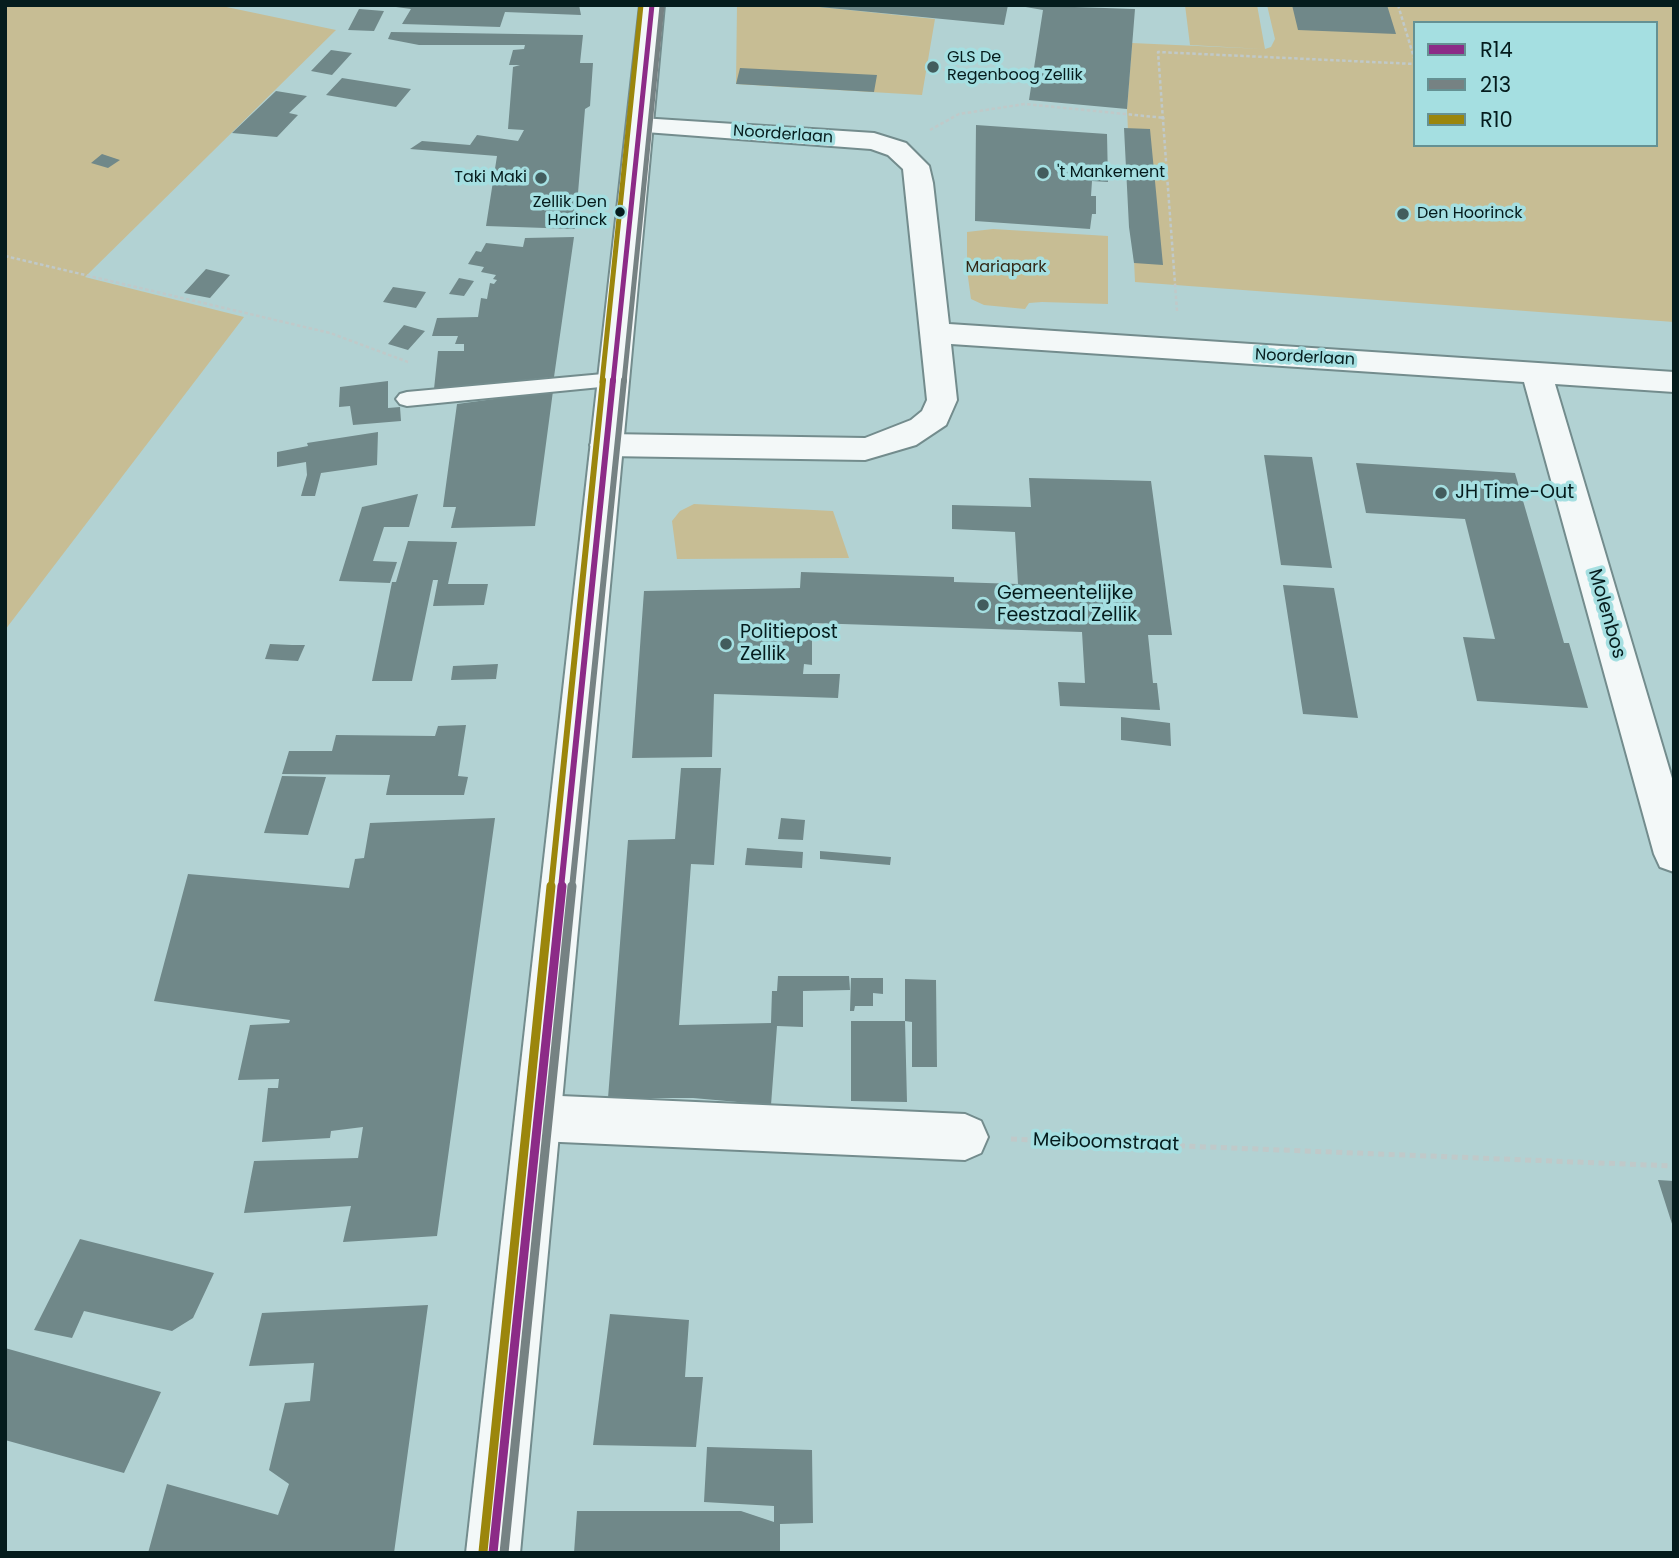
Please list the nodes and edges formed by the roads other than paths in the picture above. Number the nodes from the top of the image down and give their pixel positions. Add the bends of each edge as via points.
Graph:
1 (652, 5) edge
2 (641, 126) junction
3 (937, 333) junction
4 (1537, 374) junction
5 (614, 380) junction
6 (1674, 382) edge
7 (416, 399) road end
8 (606, 445) junction
9 (1674, 854) edge
10 (538, 1118) junction
11 (965, 1137) road end
12 (493, 1553) edge

1 - 2 street
2 - 3 street, Noorderlaan via 874,141 897,149 916,166 920,183
2 - 5 street
3 - 4 street, Noorderlaan
3 - 8 street via 942,400 935,417 905,437 865,449
4 - 6 street, Noorderlaan
4 - 9 street, Molenbos
5 - 7 lane
5 - 8 street
8 - 10 street
10 - 11 street
10 - 12 street

